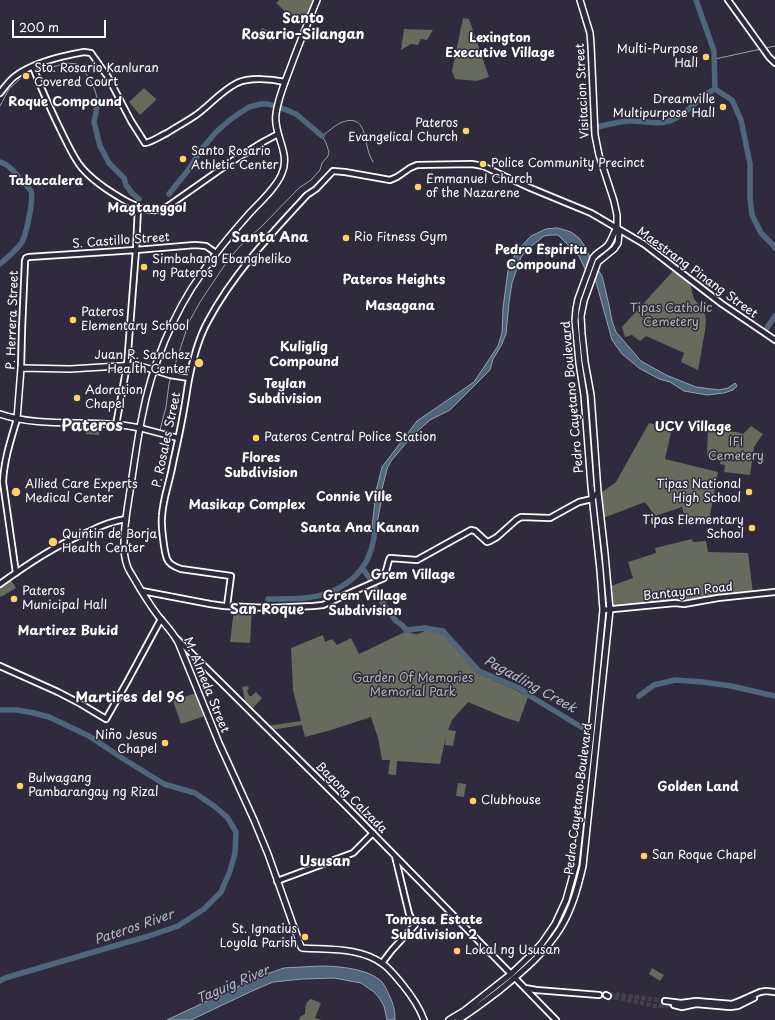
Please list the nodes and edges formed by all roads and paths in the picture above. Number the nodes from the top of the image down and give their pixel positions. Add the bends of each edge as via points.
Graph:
1 (317, 0) edge
2 (580, 0) edge
3 (728, 0) edge
4 (775, 63) edge
5 (33, 67) junction
6 (285, 82) junction
7 (0, 94) edge
8 (278, 134) junction
9 (502, 175) joint
10 (138, 207) junction
11 (617, 228) junction
12 (136, 250) junction
13 (216, 253) junction
14 (26, 258) joint
15 (775, 340) edge
16 (127, 365) junction
17 (21, 368) junction
18 (154, 370) junction
19 (189, 378) junction
20 (0, 413) edge
21 (17, 419) junction
22 (116, 424) junction
23 (140, 428) junction
24 (178, 438) junction
25 (598, 492) junction
26 (592, 499) junction
27 (126, 519) junction
28 (16, 572) junction
29 (0, 584) edge
30 (142, 591) junction
31 (775, 592) edge
32 (227, 606) junction
33 (603, 610) junction
34 (610, 610) junction
35 (161, 620) junction
36 (176, 638) junction
37 (0, 666) edge
38 (373, 833) junction
39 (395, 856) junction
40 (277, 882) junction
41 (382, 963) junction
42 (509, 978) junction
43 (515, 978) junction
44 (526, 988) junction
45 (775, 994) edge
46 (599, 995) dead end
47 (665, 1001) tunnel mouth
48 (672, 1005) tunnel mouth
49 (424, 1020) edge
50 (449, 1020) edge
51 (458, 1020) edge
52 (556, 1020) edge

1 - 6 main road, M. Almeda Street
2 - 11 main road, Visitacion Street via 590,33 594,131 614,201
3 - 4 street
5 - 6 street via 79,53 91,53 108,77 145,143 196,116 236,84 263,79
5 - 7 street via 13,78
5 - 10 street via 49,107 75,159 104,188
6 - 8 main road, M. Almeda Street via 276,113
8 - 10 street via 231,162 164,209 158,211
8 - 13 main road, M. Almeda Street via 285,159 282,174
9 - 11 street, Maestrang Pinang Street via 591,213
9 - 19 street, P. Rosales Street via 472,164 417,165 390,180 333,171 261,245 228,288 203,330
10 - 12 street
11 - 15 street, Maestrang Pinang Street via 644,244 722,304
11 - 25 main road, Pedro Cayetano Boulevard via 618,242 612,252 598,262 582,310 581,325 591,395
11 - 26 main road, Pedro Cayetano Boulevard via 608,246 593,259 577,304 575,321
12 - 13 street, S. Castillo Street via 201,245
12 - 14 street, S. Castillo Street
12 - 16 street
13 - 18 main road, M. Almeda Street via 186,298 169,331
14 - 17 street, P. Herrera Street
16 - 17 main road
16 - 18 main road
16 - 22 street
17 - 21 main road, P. Herrera Street
18 - 19 street via 170,376
18 - 23 main road, M. Almeda Street
19 - 24 street, P. Rosales Street
20 - 21 main road
21 - 22 main road
21 - 28 street, P. Herrera Street via 3,480
22 - 23 main road
23 - 24 street
23 - 27 main road, M. Almeda Street
24 - 32 street, P. Rosales Street via 162,516 167,558 170,564 181,569 231,576
25 - 26 street
25 - 34 main road, Pedro Cayetano Boulevard
26 - 32 street via 579,502 550,518 521,517 490,542 471,530 417,560 390,558 384,578 323,605 269,608
26 - 33 main road, Pedro Cayetano Boulevard
27 - 28 street via 103,525 71,539
27 - 30 main road, M. Almeda Street via 125,557 128,568
28 - 29 street
30 - 32 street
30 - 35 main road, M. Almeda Street
31 - 34 street, Bantayan Road via 684,604
33 - 34 street, Bantayan Road
33 - 42 main road, Pedro Cayetano Boulevard via 579,844 573,877 566,900 552,928 542,943
34 - 43 main road, Pedro Cayetano Boulevard via 580,879 561,927 545,949
35 - 36 main road, M. Almeda Street
35 - 37 street via 106,719 79,702
36 - 38 street, Bagong Calzada
36 - 40 main road, M. Almeda Street via 254,820
38 - 39 street, Bagong Calzada
38 - 40 street via 353,853
39 - 41 street via 409,914 415,924
39 - 42 street, Bagong Calzada
40 - 41 main road, M. Almeda Street via 302,948 358,953
41 - 49 main road via 412,998
42 - 43 main road, Pedro Cayetano Boulevard
42 - 50 main road, Pedro Cayetano Boulevard
42 - 51 main road, Pedro Cayetano Boulevard via 489,999
43 - 44 street
44 - 46 street
44 - 52 street
45 - 47 street via 760,992 732,1004
45 - 48 street via 761,995 735,1007

